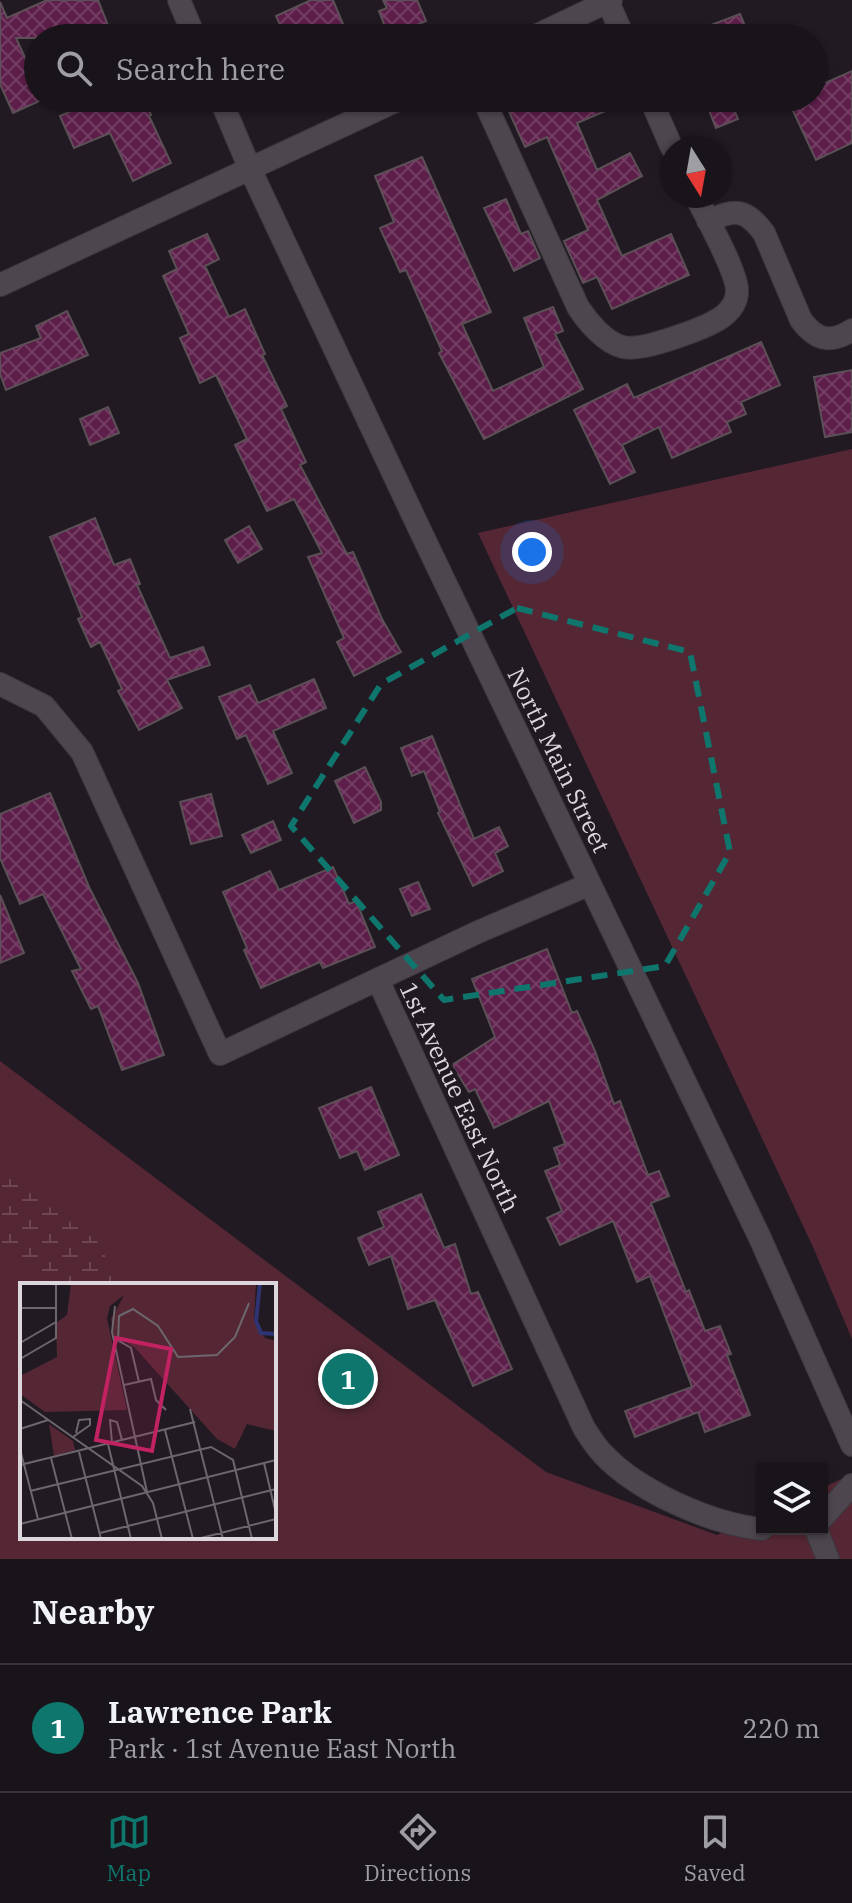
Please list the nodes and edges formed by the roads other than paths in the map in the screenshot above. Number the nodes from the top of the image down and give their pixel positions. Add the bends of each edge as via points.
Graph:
1 (179, 0) edge
2 (610, 1) edge
3 (189, 24) edge
4 (561, 24) edge
5 (619, 24) edge
6 (226, 112) edge
7 (372, 112) edge
8 (489, 112) edge
9 (656, 112) edge
10 (667, 136) edge
11 (250, 169) junction
12 (702, 208) edge
13 (708, 221) junction
14 (0, 285) edge
15 (852, 330) edge
16 (0, 684) edge
17 (590, 884) junction
18 (378, 980) junction
19 (852, 1445) edge
20 (852, 1485) edge
21 (828, 1511) edge
22 (756, 1527) edge
23 (818, 1535) edge
24 (828, 1559) edge

1 - 3 street
2 - 4 street
2 - 5 street
6 - 11 street, North Main Street
7 - 11 street
8 - 13 street via 578,307 587,321 623,347 709,324 731,309 738,290
9 - 10 street
11 - 14 street
11 - 17 street, North Main Street
12 - 13 street
13 - 15 street via 737,212 756,222 809,331 821,339
16 - 18 street, 1st Avenue East North via 44,706 82,752 220,1054
17 - 18 street
17 - 19 street, North Main Street via 760,1238
18 - 22 street, 1st Avenue East North via 584,1428 611,1462 647,1489 701,1513
20 - 21 street
23 - 24 street

